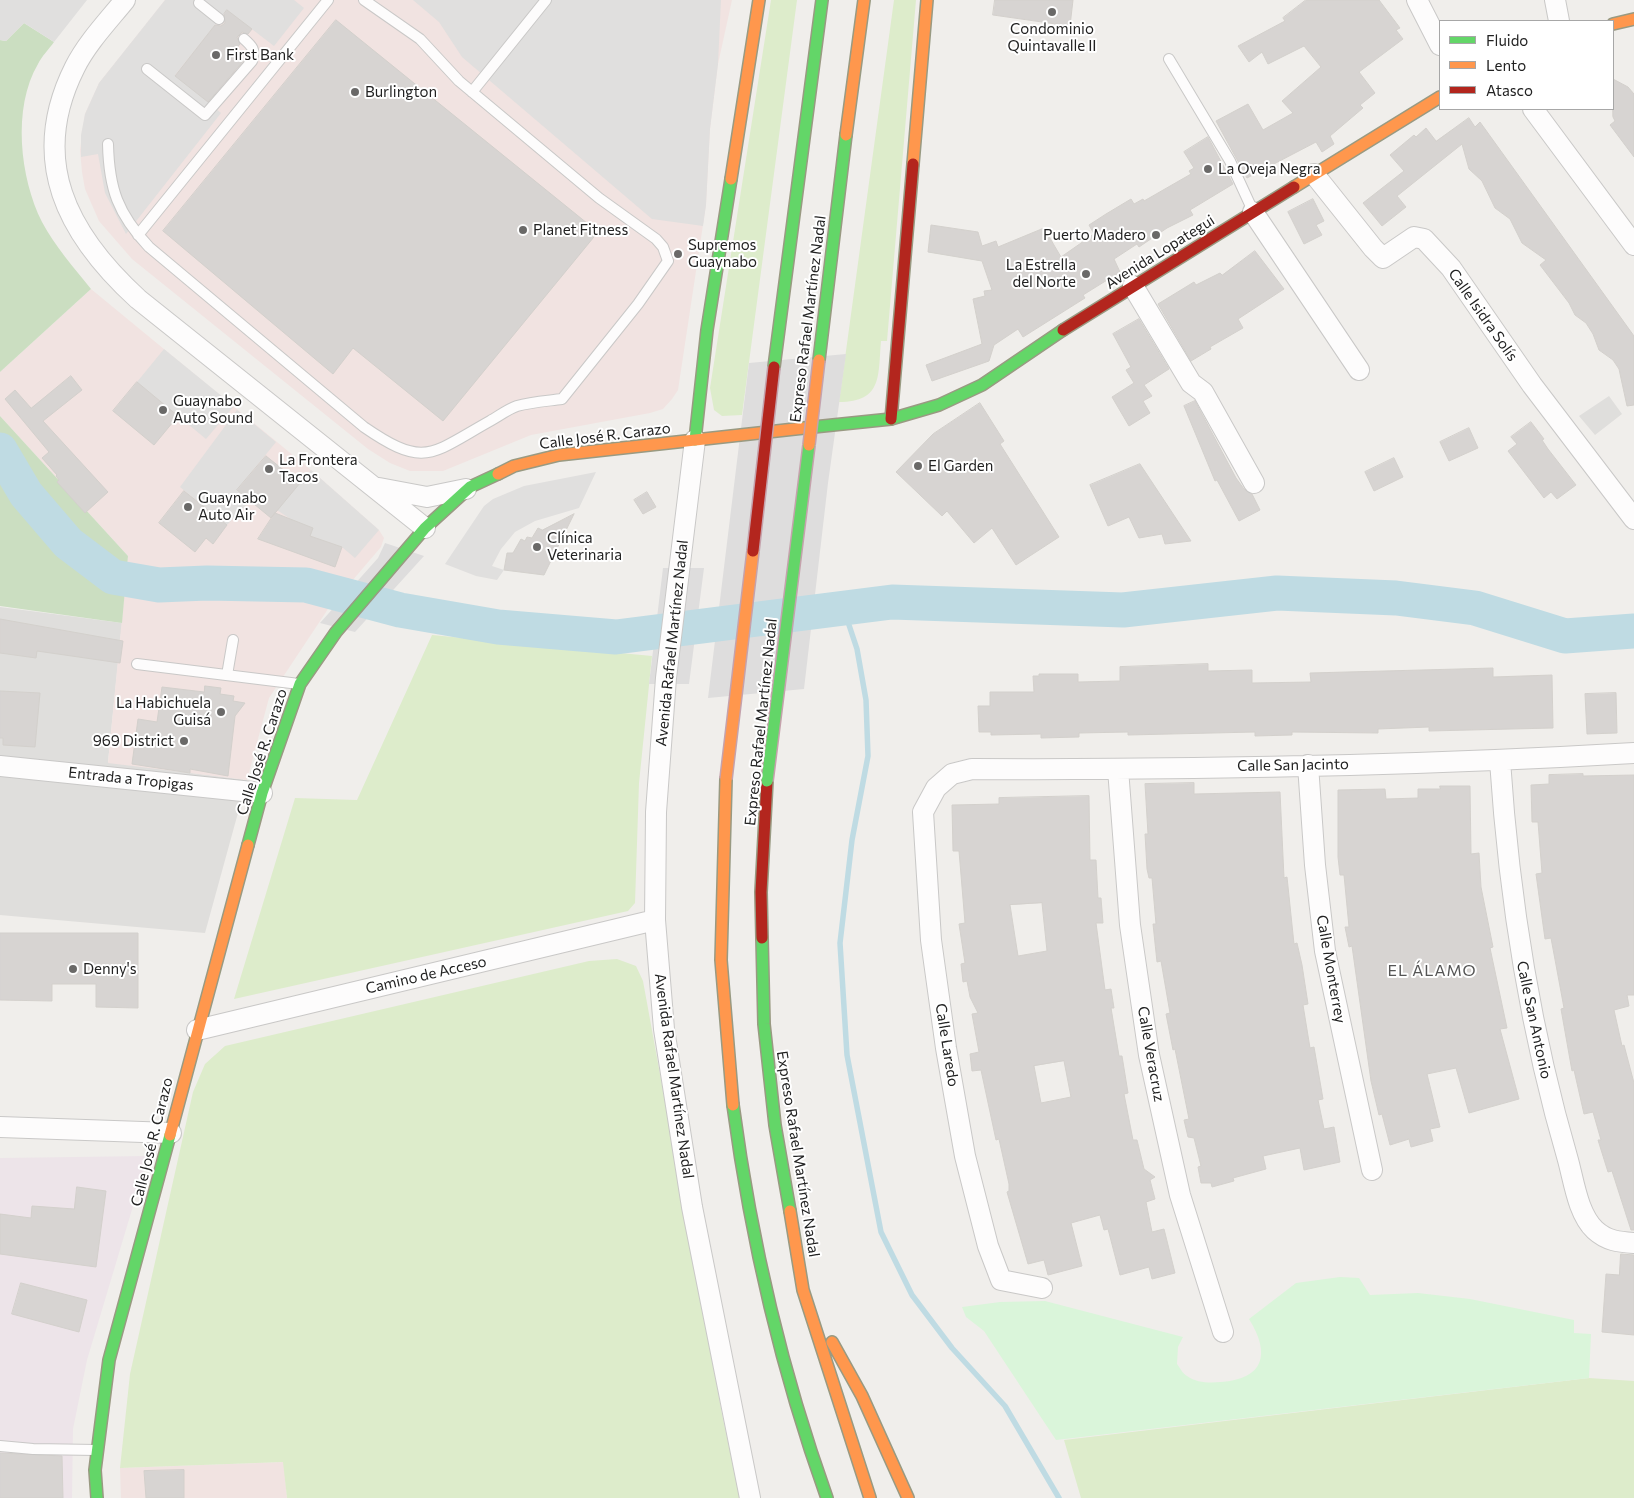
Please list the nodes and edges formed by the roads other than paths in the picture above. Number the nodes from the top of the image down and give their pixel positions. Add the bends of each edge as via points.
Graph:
1 (125, 0) edge
2 (328, 0) edge
3 (364, 0) edge
4 (546, 0) edge
5 (759, 0) edge
6 (822, 0) edge
7 (864, 0) edge
8 (927, 0) edge
9 (1417, 0) edge
10 (1555, 0) edge
11 (199, 3) dead end
12 (220, 19) dead end
13 (1634, 19) edge
14 (1559, 20) edge
15 (1614, 24) edge
16 (244, 39) dead end
17 (1439, 43) edge
18 (1169, 59) dead end
19 (147, 69) dead end
20 (472, 92) junction
21 (1439, 98) edge
22 (1535, 110) edge
23 (108, 144) dead end
24 (1314, 174) junction
25 (1253, 212) junction
26 (138, 235) junction
27 (1634, 245) edge
28 (1132, 286) junction
29 (1359, 370) dead end
30 (891, 419) junction
31 (695, 440) junction
32 (1254, 484) dead end
33 (373, 486) junction
34 (470, 487) junction
35 (1634, 519) edge
36 (426, 528) junction
37 (233, 640) dead end
38 (137, 664) dead end
39 (228, 676) junction
40 (300, 684) junction
41 (1634, 753) edge
42 (1500, 761) junction
43 (1308, 765) junction
44 (0, 766) edge
45 (1118, 769) junction
46 (952, 774) joint
47 (262, 793) junction
48 (655, 920) junction
49 (197, 1030) junction
50 (0, 1128) edge
51 (171, 1133) junction
52 (1372, 1170) dead end
53 (1634, 1243) edge
54 (1042, 1288) dead end
55 (803, 1290) junction
56 (1223, 1332) dead end
57 (0, 1446) edge
58 (97, 1450) junction
59 (810, 1452) junction
60 (97, 1498) edge
61 (750, 1498) edge
62 (813, 1498) edge
63 (827, 1498) edge
64 (870, 1498) edge
65 (908, 1498) edge

1 - 33 street via 76,66 61,98 55,122 54,164 70,213 96,255 138,299
2 - 26 lane
3 - 20 lane via 420,39
4 - 20 lane
5 - 31 main road via 707,330
6 - 59 main road, Expreso Rafael Martínez Nadal, bridge via 774,367 726,779 722,962 733,1105 756,1257
7 - 55 main road, Expreso Rafael Martínez Nadal, bridge via 767,781 761,892 764,1024 775,1125
8 - 30 main road
9 - 17 street
10 - 14 street
11 - 12 lane
13 - 15 main road
16 - 19 lane via 253,46 252,61 205,115
18 - 25 lane via 1230,161
20 - 26 lane via 599,198 656,239 663,246 668,261 562,399 516,407 453,444 423,454 397,448 364,427 149,248
21 - 24 main road, Avenida Lopategui
22 - 27 street
23 - 26 lane via 113,191 123,214
24 - 25 main road, Avenida Lopategui
24 - 35 street, Calle Isidra Solís via 1383,258 1414,237 1424,239 1451,268 1532,385
25 - 28 main road, Avenida Lopategui
25 - 29 street
28 - 30 main road, Avenida Lopategui via 982,385 939,405
28 - 32 street via 1191,382 1203,392
30 - 31 main road, Calle José R. Carazo
31 - 34 main road, Calle José R. Carazo via 559,454 514,466
31 - 48 street, Avenida Rafael Martínez Nadal via 666,678 656,812
33 - 34 street via 427,497
33 - 36 street
34 - 36 main road, Calle José R. Carazo
36 - 40 main road, Calle José R. Carazo via 336,632
37 - 39 lane
38 - 39 lane
39 - 40 lane
40 - 47 main road, Calle José R. Carazo
41 - 42 street, Calle San Jacinto
42 - 43 street, Calle San Jacinto
42 - 53 street, Calle San Antonio via 1506,848 1517,934 1529,1006 1560,1132 1583,1212 1595,1230 1610,1240
43 - 45 street, Calle San Jacinto
43 - 52 street, Calle Monterrey via 1325,951
44 - 47 street, Entrada a Tropigas
45 - 46 street, Calle San Jacinto via 972,769
45 - 56 street, Calle Veracruz via 1130,925 1149,1054 1180,1195
46 - 54 street, Calle Laredo via 936,788 923,812 931,940 965,1156 988,1246 1001,1280
47 - 49 main road, Calle José R. Carazo
48 - 49 street, Camino de Acceso
48 - 61 street, Avenida Rafael Martínez Nadal via 664,1029 692,1207
49 - 51 main road, Calle José R. Carazo
50 - 51 street
51 - 58 main road, Calle José R. Carazo via 109,1360
55 - 64 main road, Expreso Rafael Martínez Nadal
55 - 65 main road via 862,1396
57 - 58 lane
58 - 60 main road, Calle José R. Carazo
59 - 62 main road
59 - 63 main road, Expreso Rafael Martínez Nadal

